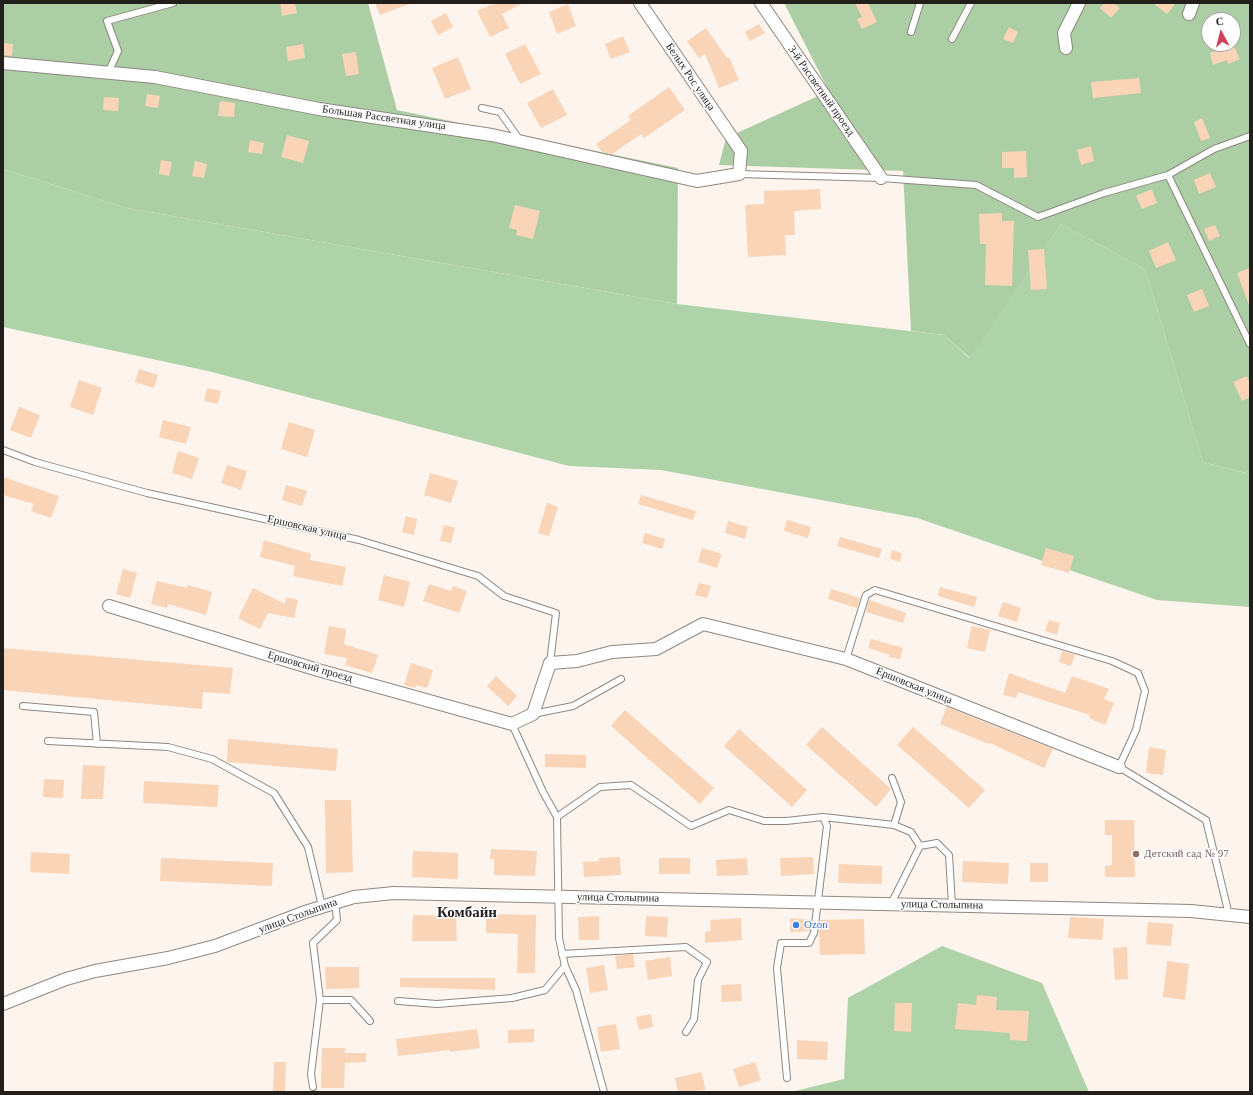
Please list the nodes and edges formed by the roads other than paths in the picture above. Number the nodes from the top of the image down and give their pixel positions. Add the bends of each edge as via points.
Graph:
1 (173, 3) edge
2 (640, 3) edge
3 (762, 3) edge
4 (920, 3) edge
5 (971, 3) edge
6 (1079, 3) edge
7 (911, 32) dead end
8 (952, 39) dead end
9 (1066, 48) dead end
10 (3, 63) edge
11 (108, 73) junction
12 (482, 108) dead end
13 (1250, 136) edge
14 (520, 141) junction
15 (739, 174) junction
16 (1168, 175) junction
17 (881, 178) junction
18 (1250, 344) edge
19 (3, 450) edge
20 (109, 606) dead end
21 (846, 659) junction
22 (550, 663) junction
23 (621, 679) dead end
24 (23, 706) dead end
25 (533, 714) junction
26 (512, 724) junction
27 (48, 741) dead end
28 (97, 744) junction
29 (1119, 767) junction
30 (892, 778) dead end
31 (557, 817) junction
32 (823, 817) junction
33 (894, 825) junction
34 (920, 846) junction
35 (558, 897) junction
36 (335, 902) junction
37 (817, 902) junction
38 (891, 904) junction
39 (952, 905) junction
40 (322, 906) junction
41 (1229, 915) junction
42 (1250, 917) edge
43 (562, 954) junction
44 (564, 966) junction
45 (320, 1000) junction
46 (398, 1001) dead end
47 (3, 1004) edge
48 (370, 1021) dead end
49 (686, 1032) dead end
50 (787, 1078) dead end
51 (313, 1087) dead end
52 (604, 1092) edge

1 - 11 lane via 107,21 118,51
2 - 15 street, Белых Рос улица via 741,151
3 - 17 street, 3-й Рассветный проезд
4 - 7 lane
5 - 8 lane
6 - 9 street via 1064,34
10 - 11 street, Большая Рассветная улица
11 - 14 street, Большая Рассветная улица via 155,77 320,109 492,134
12 - 14 lane via 500,112
13 - 16 lane via 1214,149
14 - 15 street, Большая Рассветная улица via 697,181
15 - 17 lane
16 - 17 lane via 1104,193 1038,217 976,184
16 - 18 lane
19 - 22 lane, Ершовская улица via 35,462 147,493 359,540 478,576 504,596 556,613
20 - 26 street, Ершовский проезд via 318,670
21 - 22 street, Ершовская улица via 703,624 656,649 612,652 577,661
21 - 29 street, Ершовская улица
21 - 29 lane via 866,595 875,590 1112,661 1138,673 1146,691 1136,730
22 - 25 street
23 - 25 lane via 573,706
24 - 28 lane via 94,712
25 - 26 street
26 - 31 lane
27 - 28 lane
28 - 40 lane via 168,747 212,758 274,793 308,847
29 - 41 lane via 1206,820
30 - 33 lane via 902,802
31 - 32 lane via 600,786 631,785 692,826 729,810 764,822
31 - 35 lane
32 - 33 lane
32 - 37 lane via 827,826
33 - 34 lane via 911,832
34 - 38 lane
34 - 39 lane via 937,843 949,855
35 - 36 street, улица Столыпина via 394,893 354,897
35 - 37 street, улица Столыпина
35 - 43 lane
36 - 40 street, улица Столыпина
36 - 45 lane via 337,920 313,943
37 - 38 street, улица Столыпина
37 - 50 lane via 814,933 810,943 781,943 777,968
38 - 39 street, улица Столыпина
39 - 41 street, улица Столыпина via 1191,911
40 - 47 street, улица Столыпина via 215,946 168,958 95,971 66,979
41 - 42 street, улица Столыпина
43 - 44 lane
43 - 49 lane via 686,947 707,962 698,980 694,1019
44 - 46 lane via 545,990 512,998 437,1004
44 - 52 lane via 576,990
45 - 48 lane via 351,1000
45 - 51 lane via 311,1074

